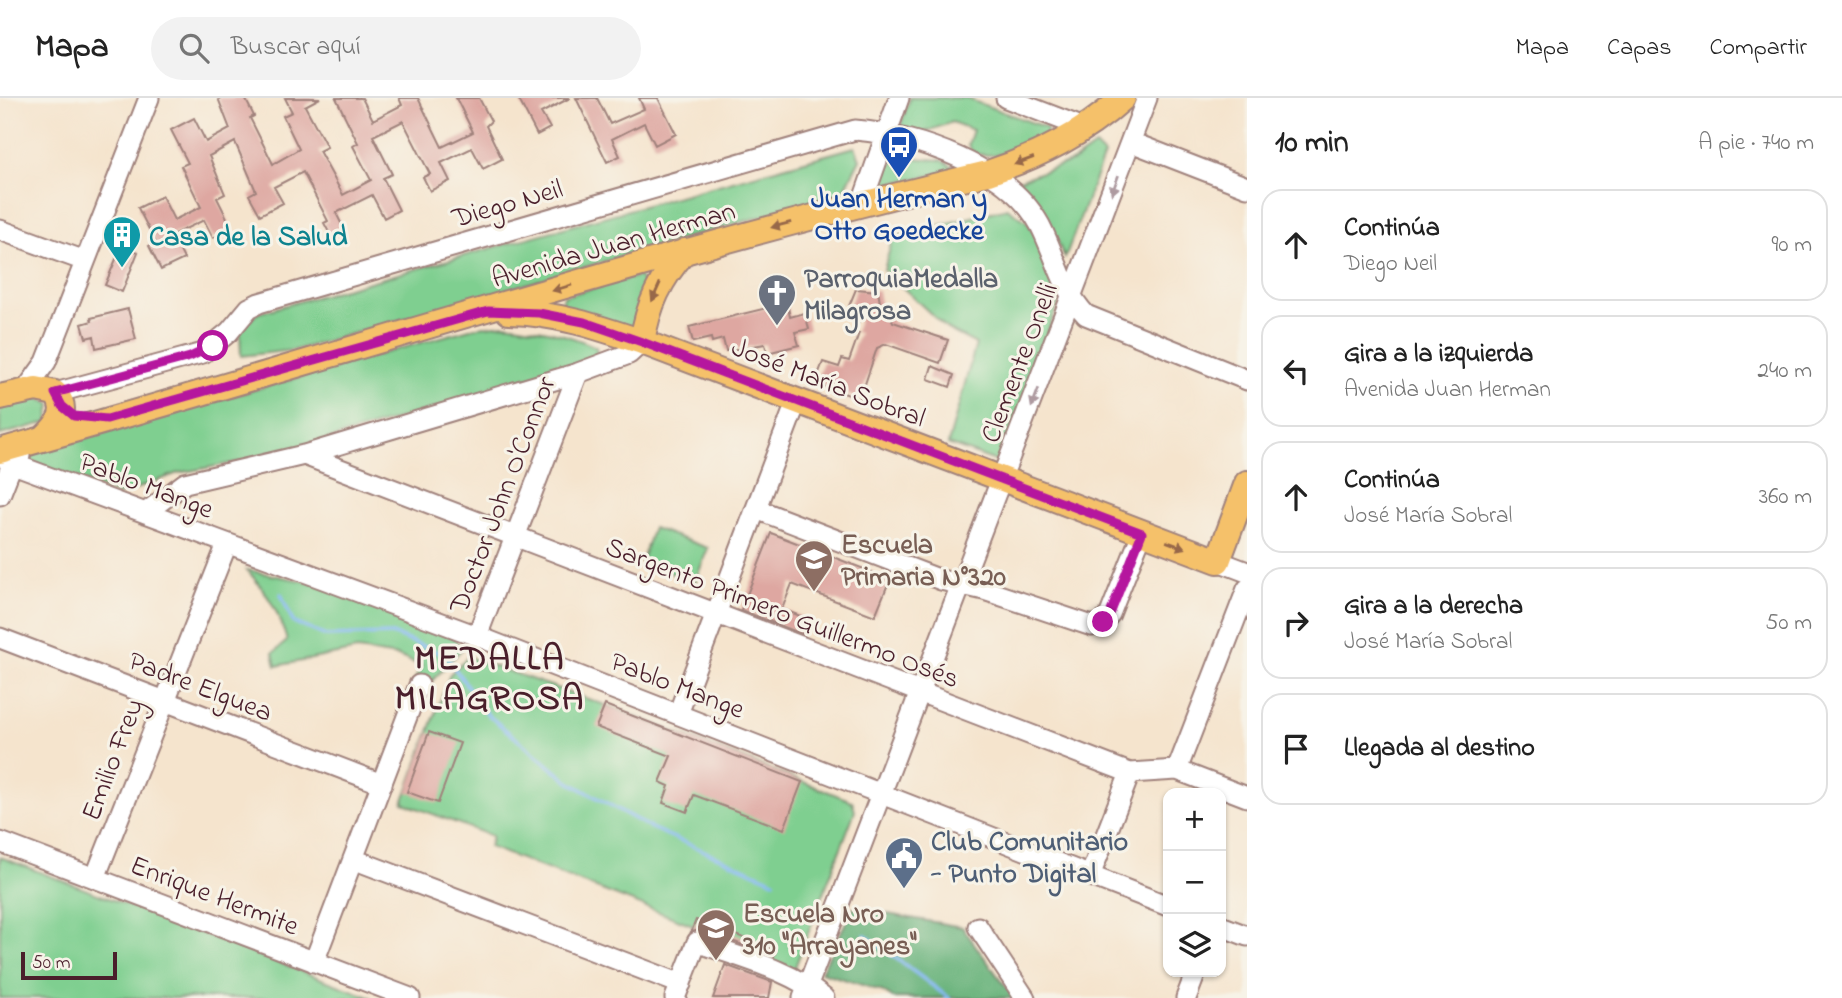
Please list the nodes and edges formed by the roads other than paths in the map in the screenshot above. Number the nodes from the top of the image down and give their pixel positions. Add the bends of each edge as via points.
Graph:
1 (149, 98) edge
2 (899, 98) edge
3 (1006, 98) edge
4 (1123, 98) edge
5 (1147, 98) edge
6 (1084, 128) junction
7 (887, 135) junction
8 (1130, 142) junction
9 (988, 173) junction
10 (1247, 187) edge
11 (862, 203) junction
12 (0, 230) edge
13 (685, 251) junction
14 (85, 261) junction
15 (1072, 300) junction
16 (488, 311) junction
17 (642, 342) junction
18 (46, 362) junction
19 (578, 373) junction
20 (1247, 380) edge
21 (24, 391) junction
22 (0, 397) edge
23 (57, 397) junction
24 (797, 400) junction
25 (107, 419) junction
26 (36, 441) junction
27 (304, 455) junction
28 (4, 472) edge
29 (1003, 479) junction
30 (1247, 483) edge
31 (756, 509) junction
32 (145, 513) junction
33 (1142, 533) junction
34 (515, 537) junction
35 (227, 544) junction
36 (1218, 561) junction
37 (1247, 572) edge
38 (961, 585) junction
39 (1247, 589) edge
40 (715, 615) junction
41 (477, 636) junction
42 (0, 638) edge
43 (419, 685) dead end
44 (920, 695) junction
45 (164, 701) junction
46 (678, 714) junction
47 (1177, 770) junction
48 (1130, 773) junction
49 (382, 784) junction
50 (880, 793) junction
51 (1247, 797) edge
52 (0, 842) edge
53 (353, 859) junction
54 (1090, 876) junction
55 (95, 878) junction
56 (1163, 904) edge
57 (978, 927) dead end
58 (1226, 928) edge
59 (1247, 936) edge
60 (314, 962) junction
61 (1194, 977) edge
62 (678, 991) edge
63 (806, 991) edge
64 (410, 998) edge
65 (824, 998) edge
66 (1025, 998) edge
67 (1186, 998) edge

1 - 14 street
2 - 7 street
3 - 6 street
4 - 6 main road, Avenida Juan Herman
5 - 8 street, Clemente Onelli
6 -> 9 main road, Avenida Juan Herman via 1033,158
7 - 9 street, Diego Neil via 945,151
7 - 11 street
7 - 23 street, Diego Neil via 855,130 259,303 203,353
8 - 10 street
8 -> 15 street, Clemente Onelli
9 - 11 main road, Avenida Juan Herman
9 - 15 street, Diego Neil via 1034,214
11 -> 13 main road, Avenida Juan Herman
12 - 14 street
13 -> 16 main road, Avenida Juan Herman
13 -> 17 main road via 664,274 653,297
14 - 18 street
15 - 20 street via 1086,315
15 -> 29 street, Clemente Onelli
16 - 17 main road, José María Sobral via 539,313 584,322
16 - 25 main road, Avenida Juan Herman
17 - 19 street via 629,354
17 - 24 main road, José María Sobral
18 - 21 street
18 - 23 street
19 - 27 street
19 - 34 street, Doctor John O'Connor
21 - 22 main road
21 - 23 main road
23 - 25 main road, Avenida Juan Herman via 74,416
23 - 26 main road via 61,419
24 - 29 main road, José María Sobral
24 - 31 street
25 - 26 main road, Avenida Juan Herman
26 - 28 main road, Avenida Juan Herman
27 - 32 street via 185,483
27 - 34 street, Sargento Primero Guillermo Osés
28 - 32 street, Pablo Mange
29 - 33 main road, José María Sobral
29 - 38 street, Clemente Onelli
30 - 36 main road
31 - 38 street
31 - 40 street
32 - 35 street, Pablo Mange
33 -> 36 main road, José María Sobral
33 - 38 street via 1110,614 1092,626
34 - 40 street, Sargento Primero Guillermo Osés
34 - 41 street, Doctor John O'Connor
35 - 41 street, Pablo Mange
35 - 45 street, Emilio Frey
36 - 37 street, José María Sobral
38 - 44 street, Clemente Onelli
39 - 47 street
40 - 44 street, Sargento Primero Guillermo Osés
40 - 46 street
41 - 46 street, Pablo Mange
42 - 45 street, Padre Elguea
43 - 49 street
44 - 48 street, Sargento Primero Guillermo Osés
44 - 50 street, Clemente Onelli
45 - 49 street, Padre Elguea
45 - 55 street, Emilio Frey
46 - 50 street, Pablo Mange
47 - 48 street, Sargento Primero Guillermo Osés
47 - 51 street, Sargento Primero Guillermo Osés
48 - 54 street
49 - 53 street
50 - 54 street, Pablo Mange
50 - 63 street, Clemente Onelli
52 - 55 street, Enrique Hermite
53 - 60 street
53 - 62 street
54 - 56 street, Pablo Mange
55 - 60 street, Enrique Hermite
57 - 66 street
58 - 59 street
60 - 64 street, Enrique Hermite
61 - 67 street
62 - 63 street via 697,942
63 - 65 street

